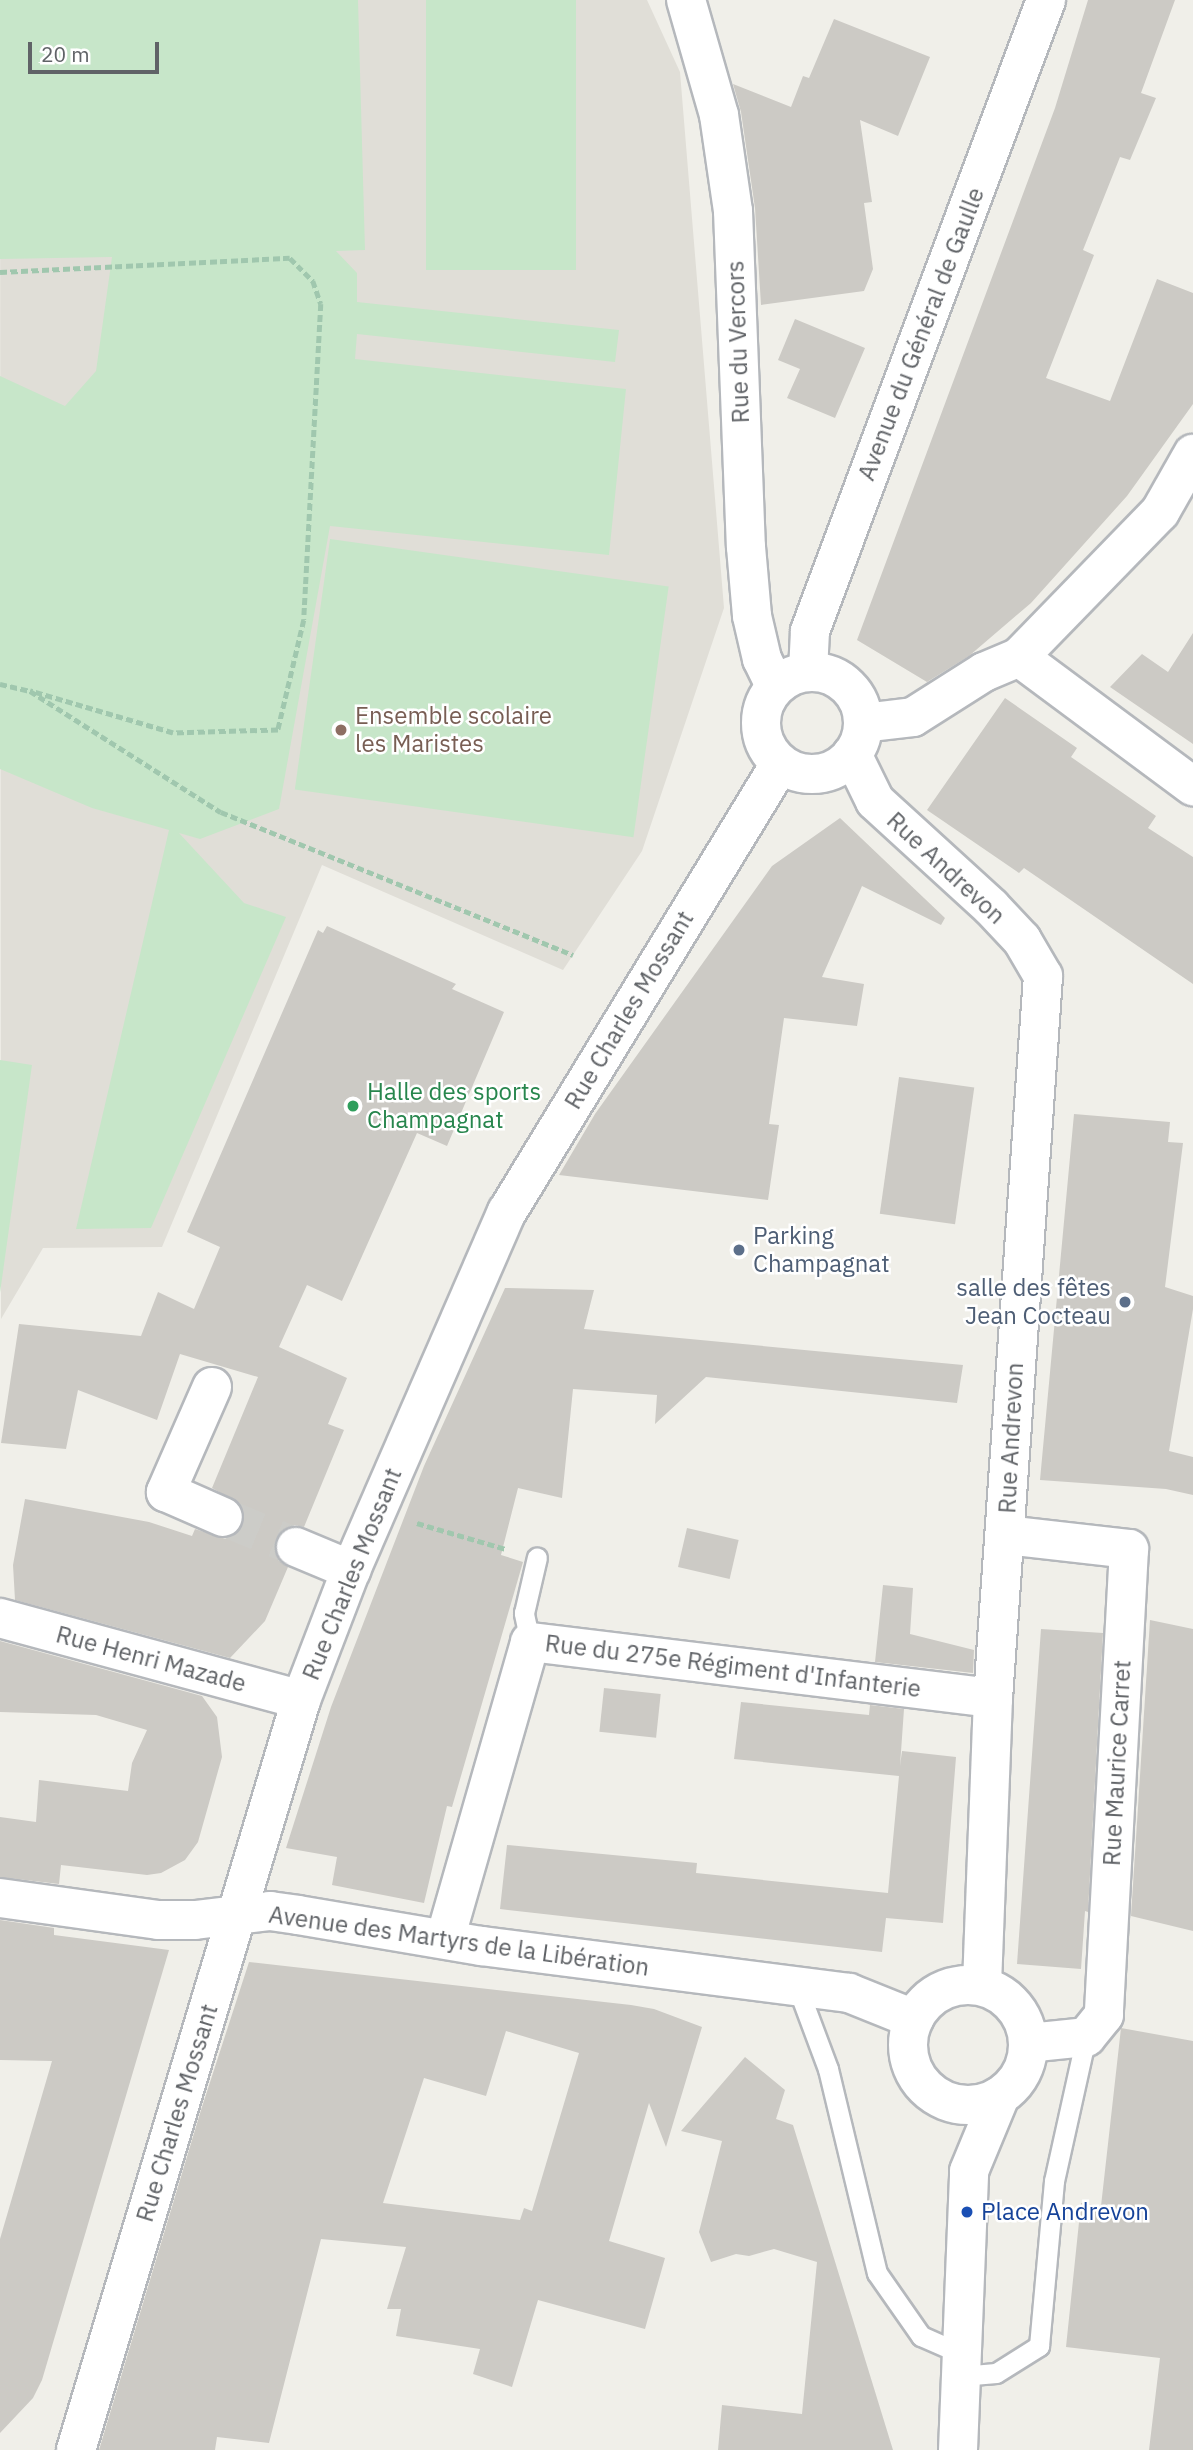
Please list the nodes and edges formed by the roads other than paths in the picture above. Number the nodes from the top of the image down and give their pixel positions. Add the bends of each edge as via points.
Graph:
1 (685, 0) edge
2 (1046, 0) edge
3 (1193, 454) edge
4 (1019, 657) junction
5 (791, 678) junction
6 (858, 738) junction
7 (780, 764) junction
8 (1193, 786) edge
9 (212, 1387) dead end
10 (223, 1517) tunnel mouth
11 (1006, 1535) junction
12 (296, 1547) tunnel mouth
13 (537, 1557) road end
14 (351, 1570) junction
15 (0, 1618) edge
16 (530, 1642) junction
17 (993, 1698) junction
18 (301, 1700) junction
19 (0, 1898) edge
20 (236, 1917) junction
21 (445, 1939) junction
22 (797, 1986) junction
23 (982, 1986) junction
24 (914, 2019) junction
25 (1086, 2037) junction
26 (1028, 2043) junction
27 (1000, 2096) junction
28 (946, 2100) junction
29 (969, 2171) junction
30 (961, 2365) junction
31 (76, 2450) edge
32 (958, 2450) edge

1 - 5 street, Rue du Vercors via 719,115 733,211 752,610 762,659
2 - 5 street, Avenue du Général de Gaulle
3 - 4 street via 1160,512
4 - 6 street via 984,671 913,717
4 - 8 street
5 - 6 street via 840,680 861,706
5 - 7 street via 761,712 760,726 770,753
6 - 7 street via 826,772 794,771
6 - 11 street, Rue Andrevon via 875,801 991,907 1022,940 1043,976
7 - 14 street, Rue Charles Mossant via 507,1212
9 - 10 street via 166,1492
11 - 17 street, Rue Andrevon
11 - 25 street, Rue Maurice Carret via 1129,1549 1104,2015
12 - 14 street
13 - 16 lane via 524,1613
14 - 18 street, Rue Charles Mossant
15 - 18 street, Rue Henri Mazade
16 - 17 street, Rue du 275e Régiment d'Infanterie
16 - 21 street, Rue du 275e Régiment d'Infanterie
17 - 23 street, Rue Andrevon
18 - 20 street, Rue Charles Mossant
19 - 20 street, Avenue des Martyrs de la Libération via 158,1920
20 - 21 street, Avenue des Martyrs de la Libération via 270,1911
20 - 31 street, Rue Charles Mossant
21 - 22 street, Avenue des Martyrs de la Libération
22 - 24 street, Avenue des Martyrs de la Libération via 849,1993
22 - 30 lane via 828,2069 877,2273 921,2336
23 - 24 street via 961,1985 942,1991
23 - 26 street via 1015,2006 1025,2023
24 - 28 street via 910,2057 917,2075
25 - 26 street
25 - 30 lane via 1054,2181 1039,2346 996,2373
26 - 27 street via 1021,2073
27 - 28 street via 964,2105
27 - 29 street
28 - 29 street
29 - 30 street
30 - 32 street

